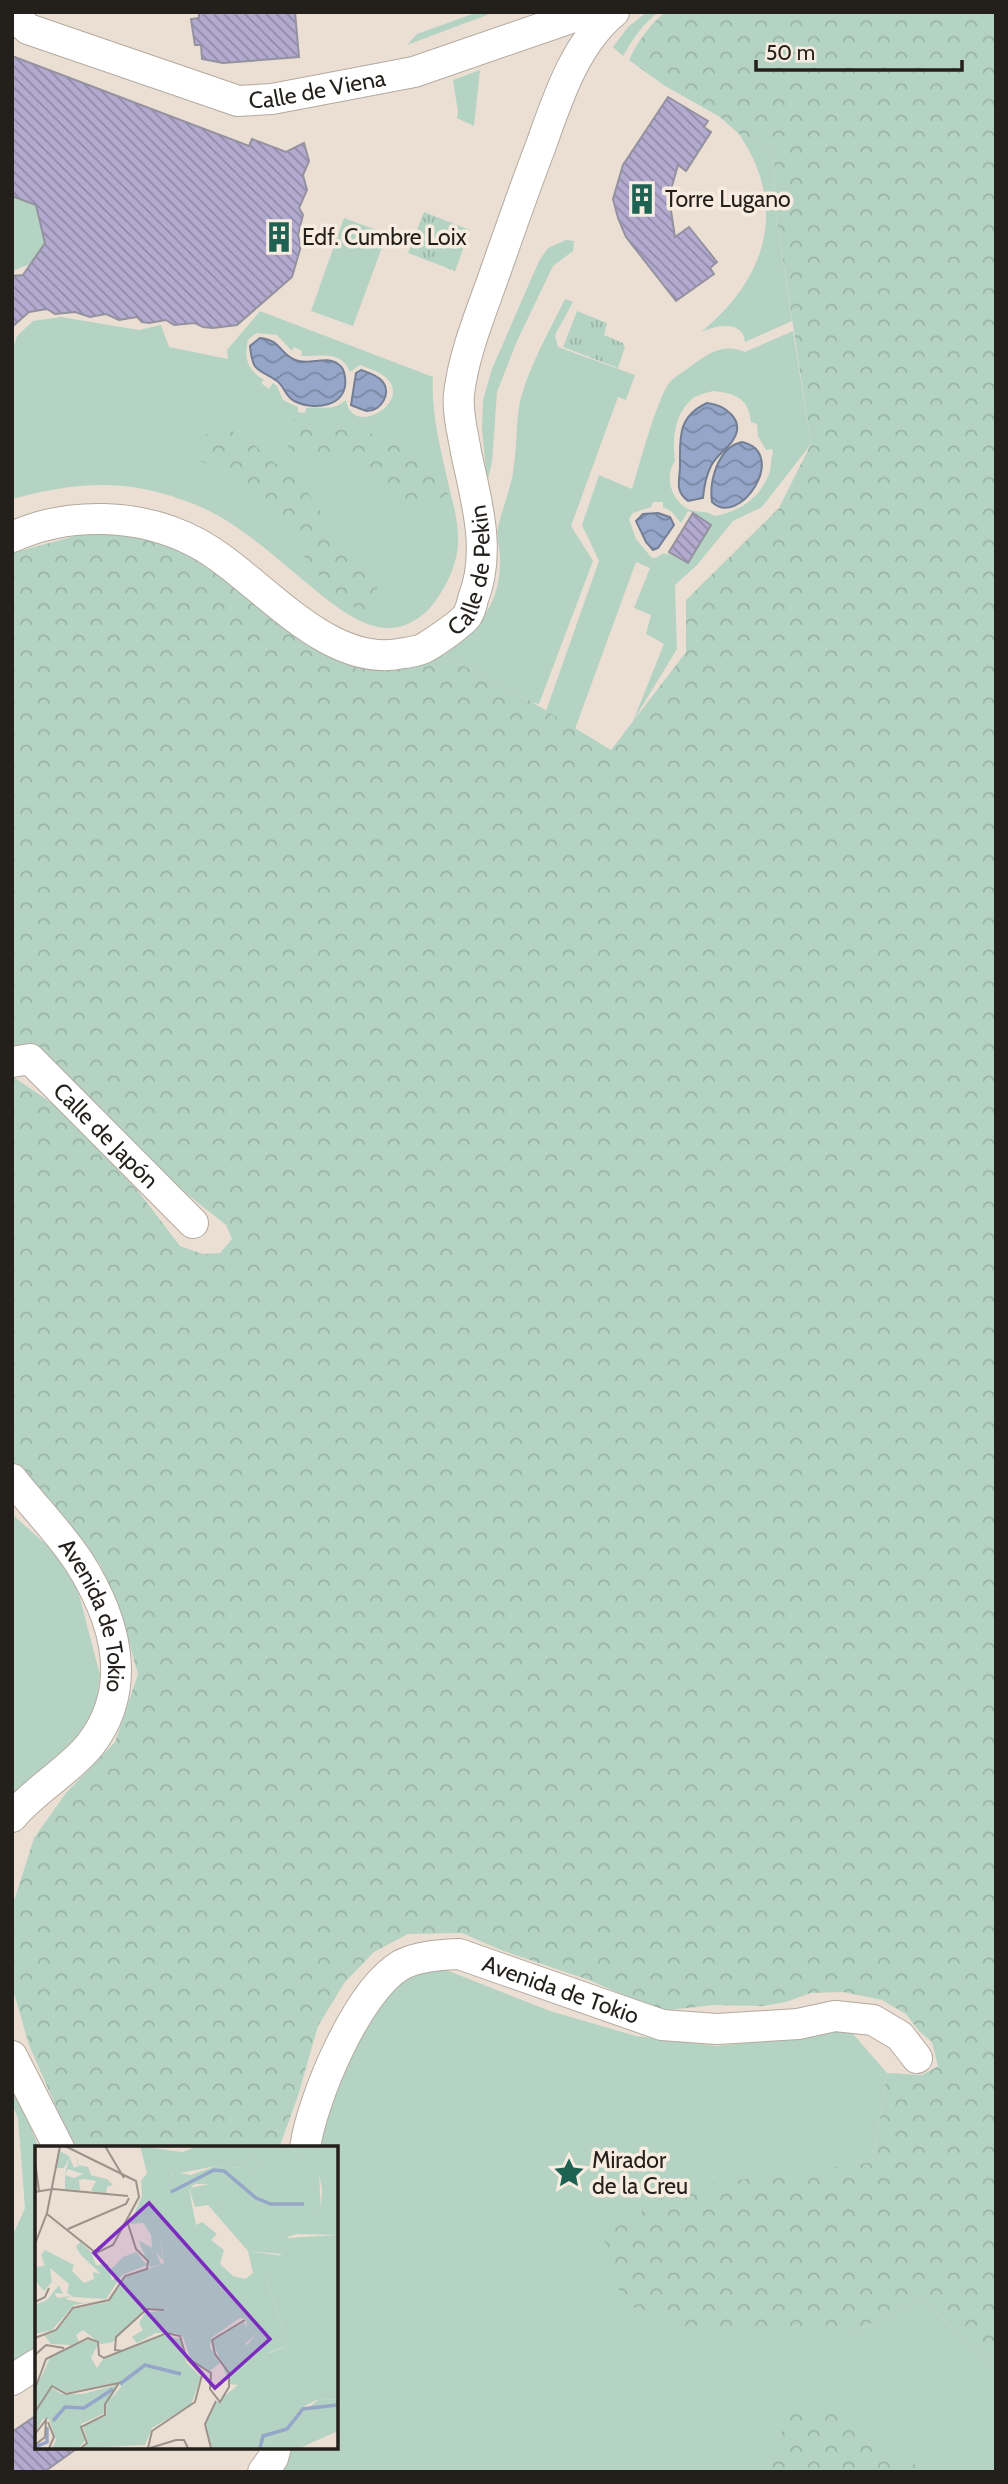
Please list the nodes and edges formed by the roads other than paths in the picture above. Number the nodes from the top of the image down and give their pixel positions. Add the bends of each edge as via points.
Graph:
1 (588, 12) edge
2 (614, 12) edge
3 (12, 14) edge
4 (12, 537) edge
5 (12, 1062) edge
6 (193, 1223) dead end
7 (12, 1479) edge
8 (12, 1818) edge
9 (12, 2056) edge
10 (918, 2058) dead end
11 (58, 2146) edge
12 (305, 2146) edge
13 (35, 2365) edge
14 (12, 2380) edge
15 (275, 2449) edge
16 (263, 2472) edge

1 - 3 street, Calle de Viena via 414,72 272,99 238,101 27,29
2 - 4 street, Calle de Pekin via 587,42 562,89 468,352 458,397 483,552 478,587 467,616 424,649 390,657 367,654 336,644 237,569 171,531 102,518 63,521
5 - 6 street, Calle de Japón via 30,1059
7 - 8 street, Avenida de Tokio via 78,1561 99,1597 113,1635 116,1673 111,1711 89,1746
9 - 11 street
10 - 12 street, Avenida de Tokio via 900,2036 873,2020 835,2017 717,2029 662,2025 458,1954 431,1956 402,1964 382,1979 360,2007 337,2054
13 - 14 street
15 - 16 street

